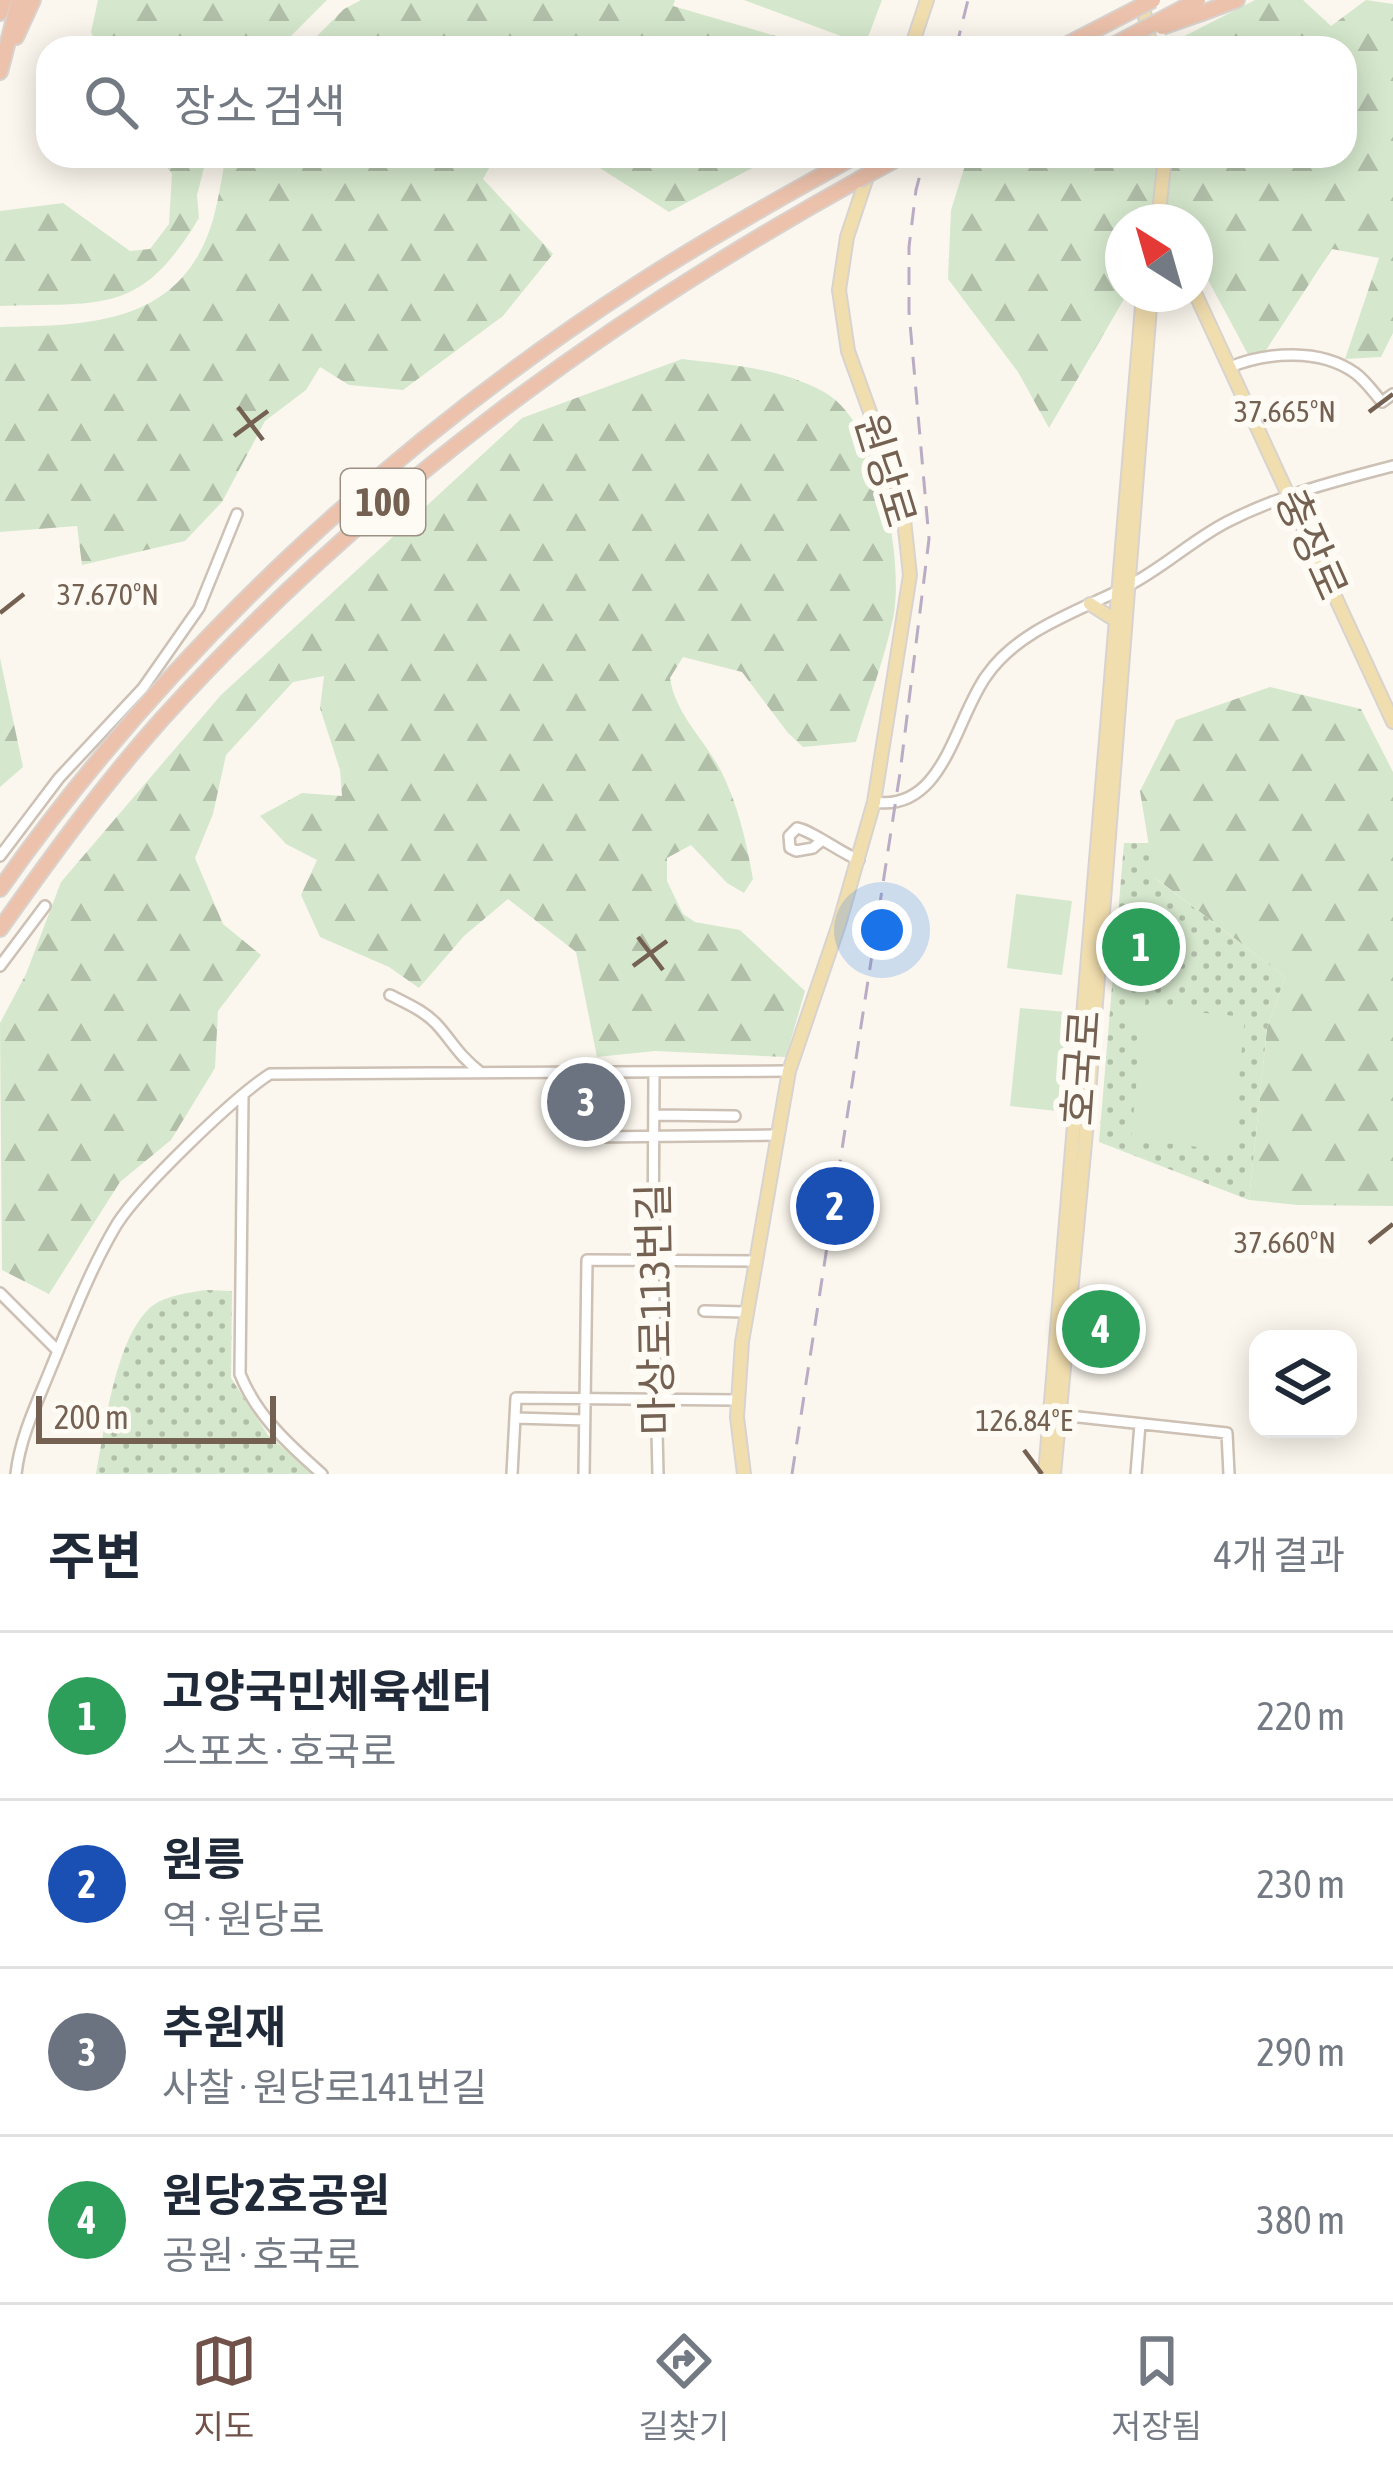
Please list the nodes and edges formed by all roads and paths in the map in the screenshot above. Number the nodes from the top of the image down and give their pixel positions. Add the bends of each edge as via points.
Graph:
1 (4, 0) edge
2 (19, 0) edge
3 (33, 0) edge
4 (927, 0) edge
5 (1237, 0) edge
6 (1144, 2) edge
7 (1200, 7) edge
8 (0, 13) edge
9 (915, 36) edge
10 (1083, 36) edge
11 (1132, 36) edge
12 (1151, 36) edge
13 (2, 68) edge
14 (836, 168) edge
15 (870, 168) edge
16 (880, 168) edge
17 (1160, 168) edge
18 (1157, 204) edge
19 (1149, 312) edge
20 (1204, 312) edge
21 (1230, 367) junction
22 (1393, 394) edge
23 (1393, 466) edge
24 (1289, 494) junction
25 (237, 514) dead end
26 (1123, 588) junction
27 (1090, 604) junction
28 (1115, 620) junction
29 (1393, 722) edge
30 (874, 802) junction
31 (820, 842) dead end
32 (0, 856) edge
33 (860, 860) junction
34 (0, 889) edge
35 (45, 906) dead end
36 (0, 928) edge
37 (0, 966) edge
38 (390, 995) dead end
39 (480, 1072) junction
40 (654, 1072) junction
41 (789, 1072) junction
42 (242, 1095) junction
43 (654, 1115) junction
44 (735, 1116) dead end
45 (778, 1135) junction
46 (653, 1136) junction
47 (593, 1137) dead end
48 (653, 1260) junction
49 (755, 1261) junction
50 (0, 1293) edge
51 (704, 1311) dead end
52 (746, 1312) junction
53 (58, 1352) junction
54 (585, 1399) junction
55 (656, 1400) junction
56 (737, 1400) junction
57 (1060, 1415) junction
58 (515, 1418) junction
59 (585, 1420) junction
60 (1140, 1424) junction
61 (16, 1474) edge
62 (322, 1474) edge
63 (512, 1474) edge
64 (584, 1474) edge
65 (658, 1474) edge
66 (743, 1474) edge
67 (1045, 1474) edge
68 (1054, 1474) edge
69 (1136, 1474) edge
70 (1229, 1474) edge

1 - 8 highway
2 - 13 highway
3 - 13 highway
4 - 9 main road
5 - 7 highway
6 - 10 highway, bridge
6 - 12 main road
7 - 11 highway, bridge
14 - 34 highway, 100 via 634,286 497,382 367,488 260,585 113,742
15 - 30 main road, 원당로 via 839,290 848,351 891,462 910,575
16 - 36 highway, 100, bridge via 608,331 362,519 160,722
17 - 18 main road
19 - 26 main road, 호국로
20 - 21 main road, 충장로
21 - 22 street via 1292,354 1356,374 1382,402
21 - 24 main road, 충장로
23 - 24 street
24 - 26 street via 1213,530
24 - 29 main road, 충장로
25 - 32 street via 199,608 177,640
26 - 27 street
26 - 28 main road, 호국로
26 - 57 main road, 호국로
27 - 28 main road
27 - 30 street via 990,670 946,758 917,793 895,805
28 - 67 main road, 호국로
30 - 33 main road, 원당로
31 - 33 street
33 - 41 main road, 원당로
35 - 37 street
38 - 39 street via 440,1027
39 - 40 street
39 - 42 street via 270,1074
40 - 41 street
40 - 43 street, 마상로113번길
41 - 45 main road, 원당로
42 - 53 street via 119,1221
42 - 62 street via 240,1374 275,1430
43 - 44 street
43 - 46 street, 마상로113번길
45 - 46 street
45 - 49 main road, 원당로
46 - 47 street
46 - 48 street, 마상로113번길
48 - 49 street
48 - 54 street via 587,1260
48 - 55 street, 마상로113번길
49 - 52 main road, 원당로
50 - 53 street
51 - 52 street
52 - 56 main road, 원당로
53 - 61 street
54 - 55 street
54 - 58 street via 516,1398
54 - 59 street
55 - 56 street
55 - 65 street, 마상로113번길
56 - 66 main road, 원당로
57 - 60 street
57 - 68 main road, 호국로
58 - 59 street
58 - 63 street
59 - 64 street
60 - 69 street
60 - 70 street via 1227,1433

